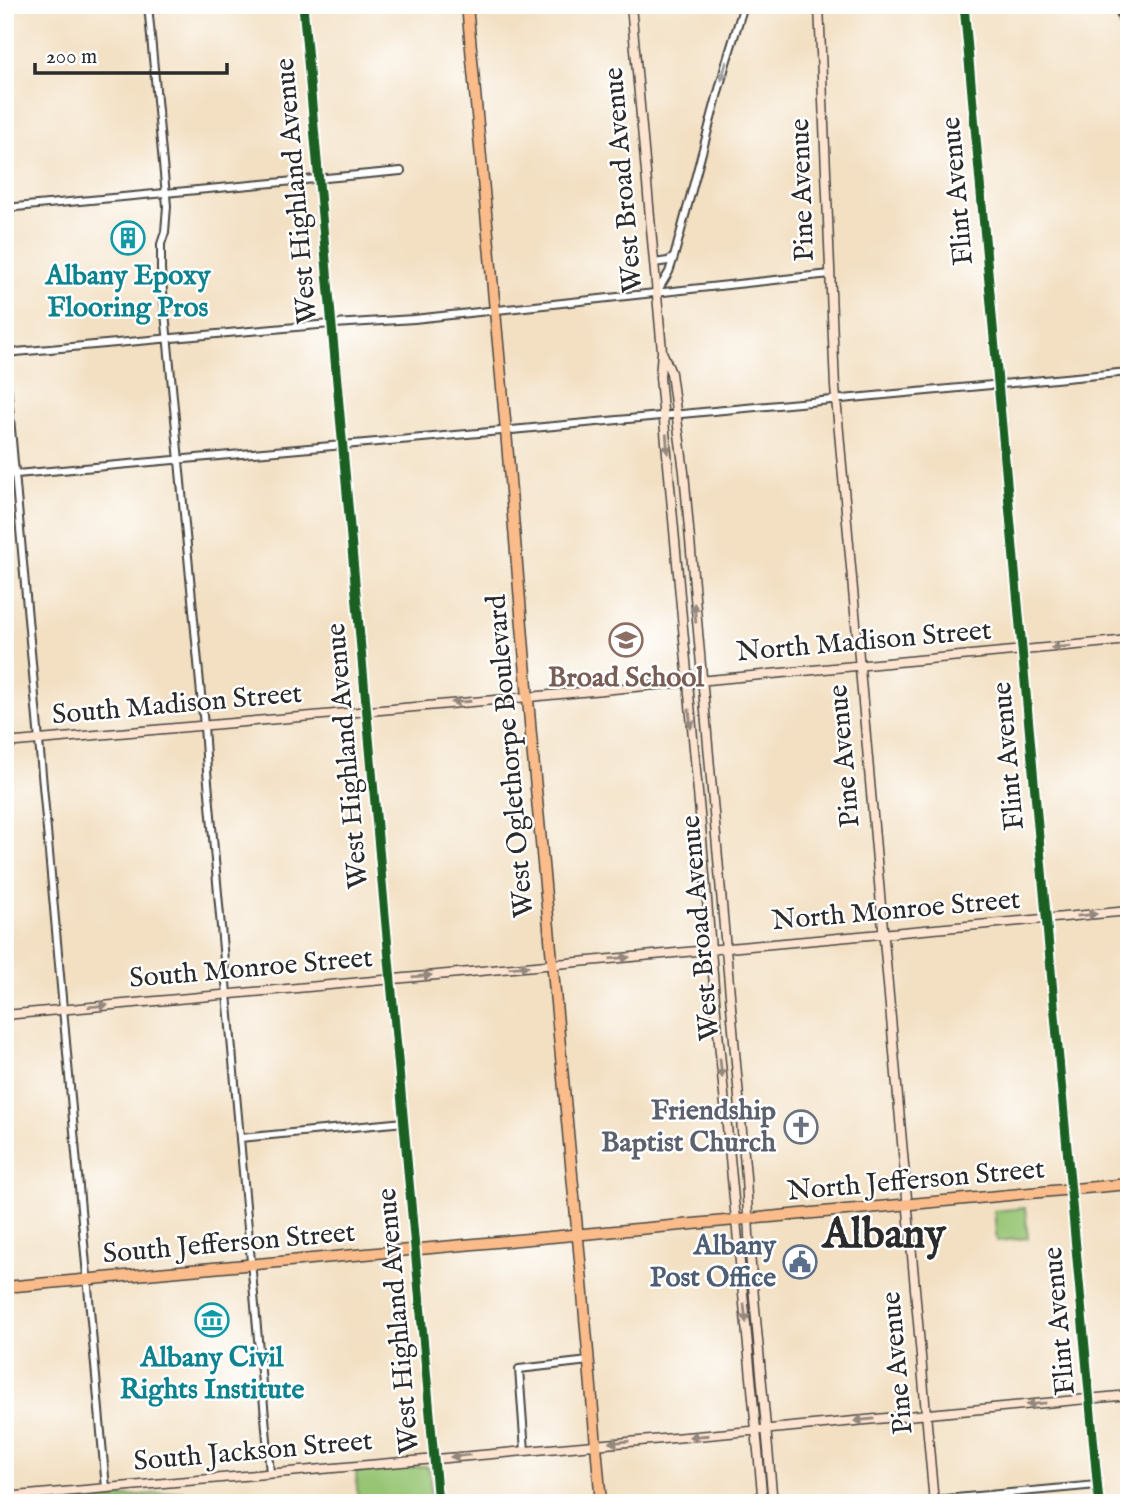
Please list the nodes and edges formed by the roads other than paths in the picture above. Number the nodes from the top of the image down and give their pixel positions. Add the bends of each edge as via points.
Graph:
1 (148, 5) edge
2 (303, 5) edge
3 (467, 5) edge
4 (631, 5) edge
5 (744, 5) edge
6 (819, 5) edge
7 (964, 5) edge
8 (401, 171) dead end
9 (318, 178) junction
10 (166, 194) junction
11 (5, 208) edge
12 (674, 257) junction
13 (654, 263) junction
14 (830, 274) junction
15 (657, 292) junction
16 (495, 310) junction
17 (332, 324) junction
18 (169, 338) junction
19 (662, 351) junction
20 (5, 353) edge
21 (5, 362) edge
22 (1129, 372) edge
23 (998, 384) junction
24 (836, 399) junction
25 (664, 415) junction
26 (677, 415) junction
27 (506, 431) junction
28 (343, 445) junction
29 (180, 459) junction
30 (15, 474) junction
31 (5, 475) edge
32 (1129, 640) edge
33 (1022, 650) junction
34 (860, 665) junction
35 (702, 681) junction
36 (687, 682) junction
37 (529, 697) junction
38 (367, 710) junction
39 (204, 726) junction
40 (40, 740) junction
41 (5, 743) edge
42 (1129, 911) edge
43 (1046, 919) junction
44 (884, 935) junction
45 (726, 950) junction
46 (710, 951) junction
47 (552, 964) junction
48 (391, 979) junction
49 (227, 994) junction
50 (63, 1009) junction
51 (5, 1015) edge
52 (404, 1122) junction
53 (240, 1138) junction
54 (1129, 1184) edge
55 (1071, 1189) junction
56 (907, 1205) junction
57 (749, 1219) junction
58 (736, 1220) junction
59 (578, 1236) junction
60 (415, 1250) junction
61 (252, 1264) junction
62 (88, 1279) junction
63 (5, 1287) edge
64 (589, 1362) junction
65 (1129, 1395) edge
66 (1090, 1399) junction
67 (925, 1414) junction
68 (766, 1430) junction
69 (756, 1431) junction
70 (596, 1444) junction
71 (525, 1451) junction
72 (434, 1459) junction
73 (270, 1473) junction
74 (1097, 1485) junction
75 (106, 1488) junction
76 (5, 1497) edge
77 (934, 1501) edge
78 (438, 1503) edge
79 (601, 1503) edge
80 (763, 1503) edge
81 (773, 1503) edge
82 (1099, 1503) edge

1 - 10 street
2 - 9 main road, West Highland Avenue
3 - 16 main road, West Oglethorpe Boulevard
4 - 13 main road, West Broad Avenue
5 -> 12 street
6 - 14 main road, Pine Avenue
7 - 23 main road, Flint Avenue
8 - 9 street
9 - 10 street
9 - 17 main road, West Highland Avenue
10 - 11 street
10 - 18 street via 161,262
12 - 13 street
12 - 15 street
13 - 15 main road, West Broad Avenue
14 - 15 street
14 - 24 main road, Pine Avenue
15 - 16 street
15 - 19 main road, West Broad Avenue
16 - 17 street
16 - 27 main road, West Oglethorpe Boulevard
17 - 18 street
17 - 28 main road, West Highland Avenue
18 - 20 street
18 - 29 street
19 - 25 main road, West Broad Avenue
19 - 26 main road, West Broad Avenue via 671,373
21 - 30 street
22 - 23 street
23 - 24 street
23 - 33 main road, Flint Avenue
24 - 26 street
24 - 34 main road, Pine Avenue
25 - 26 street
25 - 27 street
25 -> 36 main road, West Broad Avenue
35 -> 26 main road, West Broad Avenue
27 - 28 street
27 - 37 main road, West Oglethorpe Boulevard
28 - 29 street
28 - 38 main road, West Highland Avenue
29 - 30 street
29 - 39 street
30 - 31 street
30 - 40 street
32 -> 33 main road, North Madison Street
33 - 34 main road, North Madison Street
33 - 43 main road, Flint Avenue
34 - 35 main road, North Madison Street
34 - 44 main road, Pine Avenue
35 - 36 main road, North Madison Street
35 - 45 main road, West Broad Avenue
36 - 37 main road, South Madison Street
36 -> 46 main road, West Broad Avenue
37 -> 38 main road, South Madison Street
37 - 47 main road, West Oglethorpe Boulevard
38 - 39 main road, South Madison Street
38 - 48 main road, West Highland Avenue
39 - 40 main road, South Madison Street
39 - 49 street
40 - 41 main road, South Madison Street
40 - 50 street
43 -> 42 main road, North Monroe Street
43 - 44 main road, North Monroe Street
43 - 55 main road, Flint Avenue
44 - 45 main road, North Monroe Street
44 - 56 main road, Pine Avenue
45 - 46 main road, North Monroe Street
45 - 57 main road, West Broad Avenue
47 -> 46 main road, South Monroe Street
46 -> 58 main road, West Broad Avenue
48 -> 47 main road, South Monroe Street
47 - 59 main road, West Oglethorpe Boulevard
48 - 49 main road, South Monroe Street
48 - 52 main road, West Highland Avenue
50 -> 49 main road, South Monroe Street
49 - 53 street
50 - 51 main road, South Monroe Street
50 - 62 street
52 - 53 street
52 - 60 main road, West Highland Avenue
53 - 61 street
54 - 55 main road, North Jefferson Street
55 - 56 main road, North Jefferson Street
55 - 66 main road, Flint Avenue
56 - 57 main road, North Jefferson Street
56 - 67 main road, Pine Avenue
57 - 58 main road, South Jefferson Street
57 - 68 main road, West Broad Avenue
58 - 59 main road, South Jefferson Street
58 -> 69 main road, West Broad Avenue
59 - 60 main road, South Jefferson Street
59 - 64 main road, West Oglethorpe Boulevard
60 - 61 main road, South Jefferson Street
60 - 72 main road, West Highland Avenue
61 - 62 main road, South Jefferson Street
61 - 73 street
62 - 63 main road, South Jefferson Street
62 - 75 street
64 - 70 main road, West Oglethorpe Boulevard
64 - 71 street via 519,1369
65 - 66 main road, South Jackson Street
66 -> 67 main road, South Jackson Street
66 - 74 main road, Flint Avenue
67 -> 68 main road, South Jackson Street
67 - 77 main road, Pine Avenue
68 - 69 main road, South Jackson Street
68 - 81 main road, West Broad Avenue
69 -> 70 main road, South Jackson Street
69 - 80 main road, West Broad Avenue
70 - 71 main road, South Jackson Street
70 - 79 main road, West Oglethorpe Boulevard
71 -> 72 main road, South Jackson Street
72 - 73 main road, South Jackson Street
72 - 78 main road, West Highland Avenue
73 - 75 main road, South Jackson Street
74 - 77 street
74 - 82 main road, Flint Avenue
75 - 76 main road, South Jackson Street

